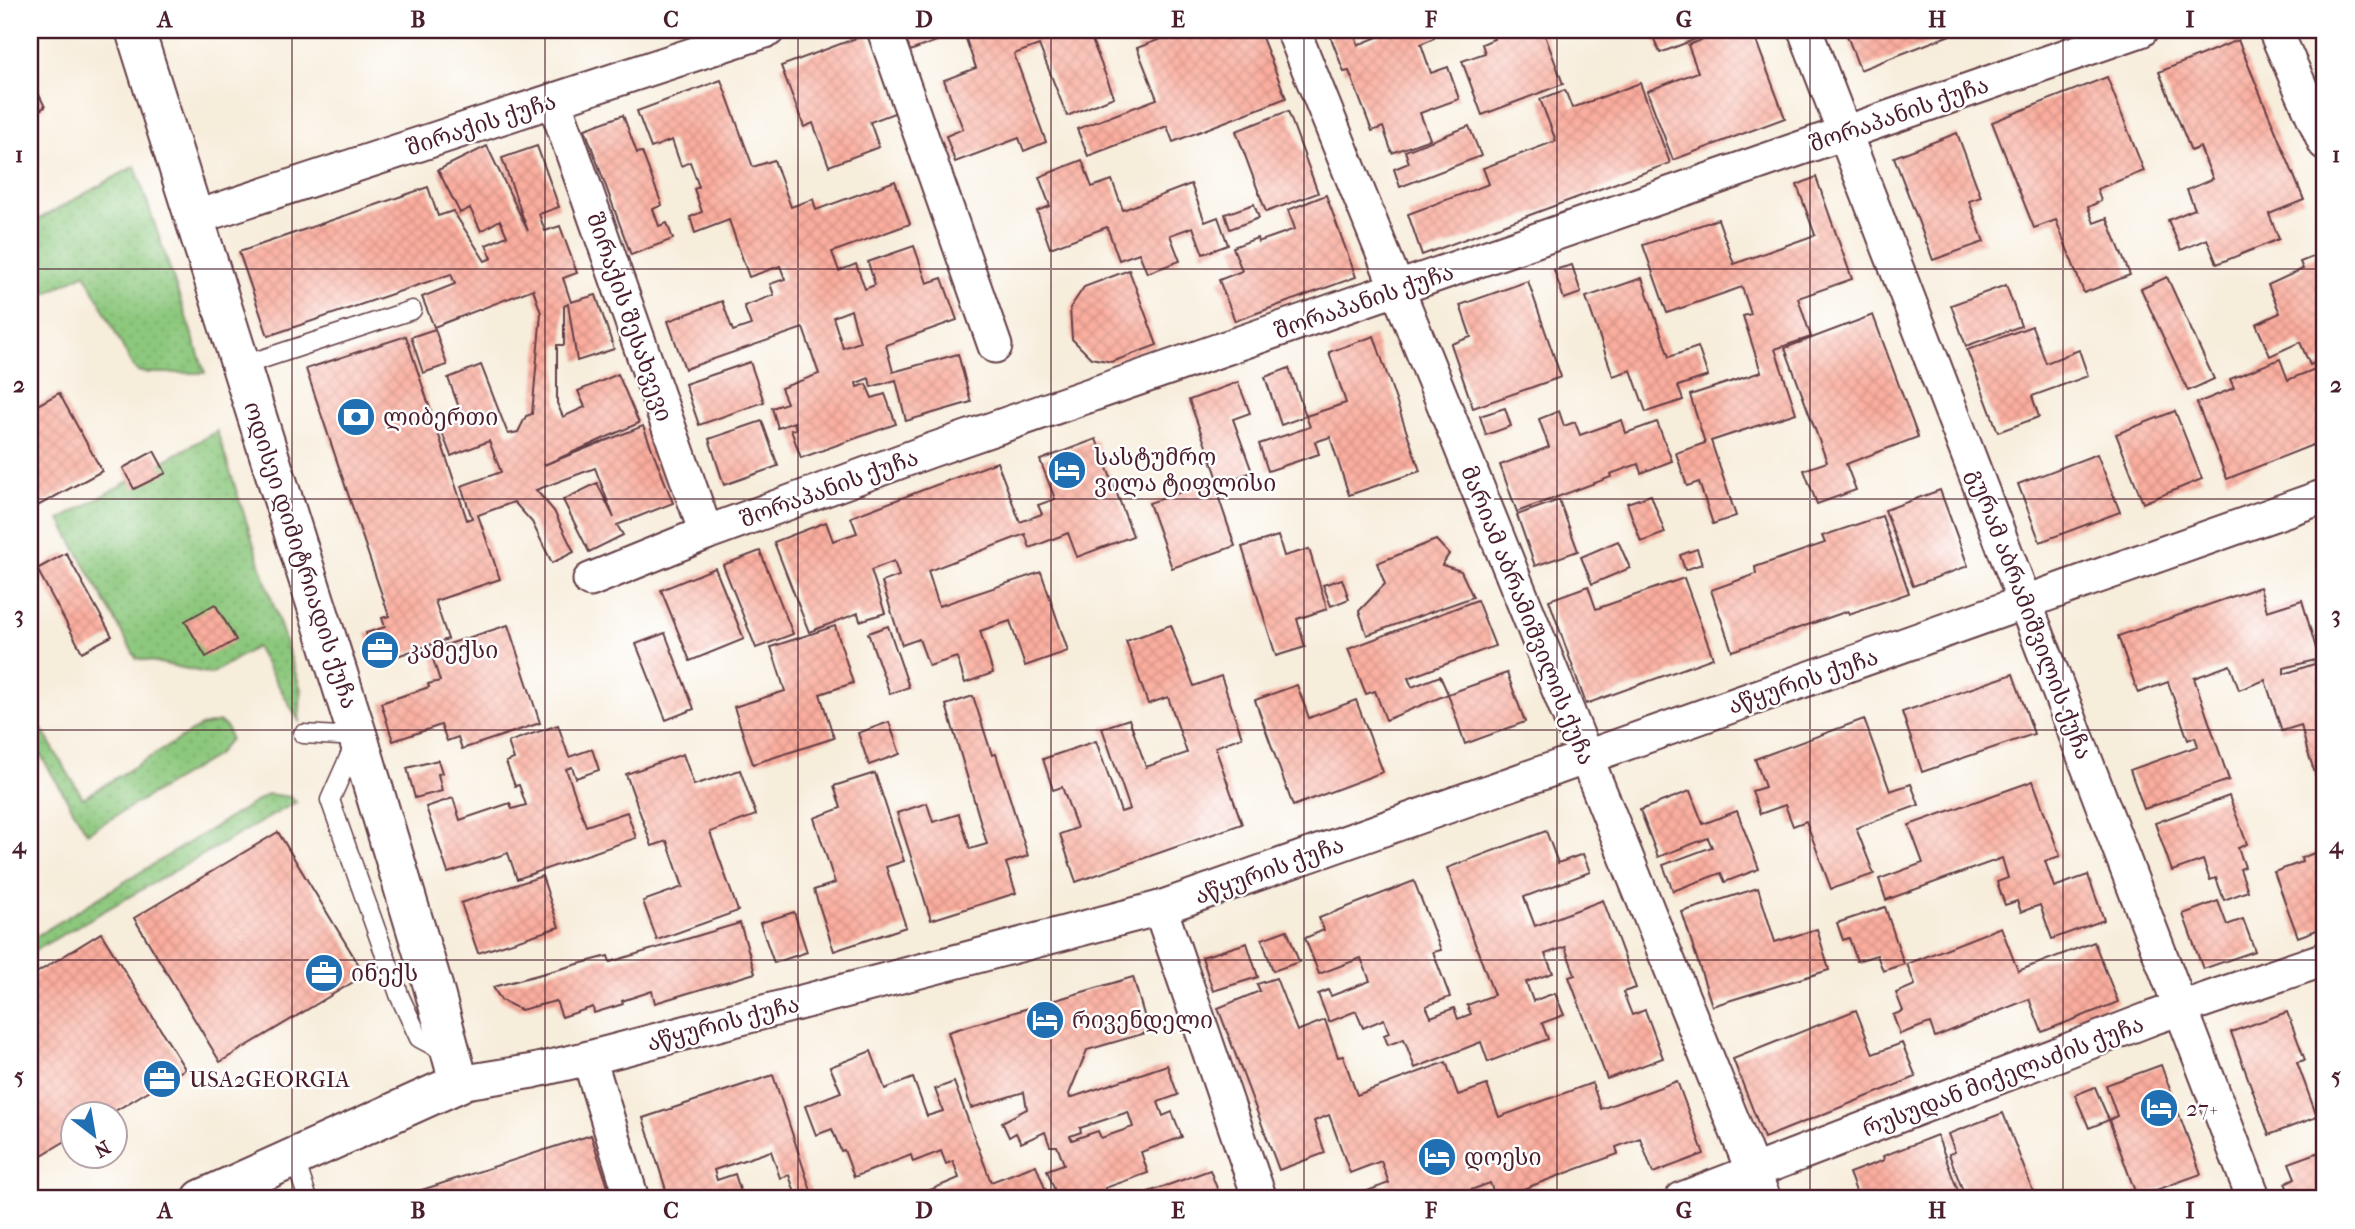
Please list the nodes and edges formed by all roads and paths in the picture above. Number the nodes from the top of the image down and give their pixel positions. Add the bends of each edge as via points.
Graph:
1 (135, 30) edge
2 (768, 30) edge
3 (884, 30) edge
4 (1293, 30) edge
5 (1805, 30) edge
6 (2141, 30) edge
7 (2275, 30) edge
8 (554, 100) junction
9 (1845, 133) junction
10 (2325, 143) edge
11 (194, 218) junction
12 (1398, 289) junction
13 (412, 310) dead end
14 (995, 346) dead end
15 (241, 366) junction
16 (2325, 496) edge
17 (706, 533) junction
18 (590, 580) dead end
19 (2025, 602) junction
20 (303, 734) dead end
21 (358, 737) junction
22 (1585, 758) junction
23 (1160, 908) junction
24 (2325, 959) edge
25 (2181, 1009) junction
26 (589, 1058) junction
27 (456, 1069) junction
28 (294, 1157) junction
29 (1759, 1186) edge
30 (202, 1199) edge
31 (308, 1199) edge
32 (632, 1199) edge
33 (1260, 1199) edge
34 (1682, 1199) edge
35 (2254, 1199) edge

1 - 11 main road, ოდისეი დიმიტრიადის ქუჩა
2 - 8 street, შირაქის ქუჩა
3 - 14 street
4 - 12 street, მარიამ აბრამიშვილის ქუჩა
5 - 9 street, გურამ აბრამიშვილის ქუჩა
6 - 9 street, შორაპანის ქუჩა
7 - 10 street
8 - 11 street, შირაქის ქუჩა
8 - 17 street, შირაქის შესახვევი
9 - 12 street, შორაპანის ქუჩა
9 - 19 street, გურამ აბრამიშვილის ქუჩა
11 - 15 main road, ოდისეი დიმიტრიადის ქუჩა
12 - 17 street, შორაპანის ქუჩა
12 - 22 street, მარიამ აბრამიშვილის ქუჩა
13 - 15 lane
15 - 21 main road, ოდისეი დიმიტრიადის ქუჩა
16 - 19 street, აწყურის ქუჩა
17 - 18 street, შორაპანის ქუჩა
19 - 22 street, აწყურის ქუჩა
19 - 25 street, გურამ აბრამიშვილის ქუჩა
20 - 21 lane
21 - 27 main road, ოდისეი დიმიტრიადის ქუჩა
22 - 23 street, აწყურის ქუჩა
22 - 29 street, მარიამ აბრამიშვილის ქუჩა
23 - 26 street, აწყურის ქუჩა
23 - 33 street
24 - 25 street, რუსუდან მიქელაძის ქუჩა
25 - 29 street, რუსუდან მიქელაძის ქუჩა
25 - 35 street, გურამ აბრამიშვილის ქუჩა
26 - 27 street, აწყურის ქუჩა via 533,1070
26 - 32 street
27 - 28 main road, აწყურის ქუჩა
28 - 30 main road, აწყურის ქუჩა
28 - 31 lane
29 - 34 street, რუსუდან მიქელაძის ქუჩა

